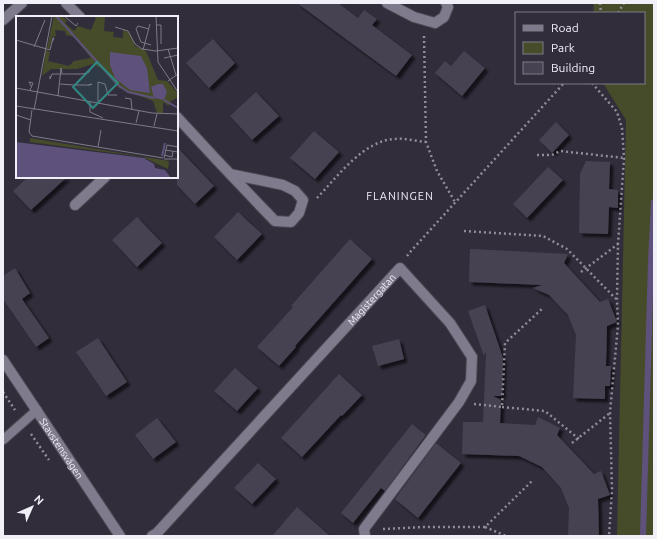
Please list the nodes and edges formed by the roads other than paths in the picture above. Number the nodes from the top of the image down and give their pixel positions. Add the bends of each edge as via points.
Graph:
1 (22, 3) edge
2 (66, 3) edge
3 (387, 3) edge
4 (446, 3) edge
5 (79, 16) edge
6 (3, 20) edge
7 (178, 118) edge
8 (230, 174) junction
9 (104, 178) edge
10 (75, 205) dead end
11 (3, 360) edge
12 (37, 410) junction
13 (3, 440) edge
14 (364, 533) edge
15 (120, 536) edge
16 (152, 536) edge

1 - 6 street
2 - 5 street
3 - 4 street via 414,16 436,22 444,17 448,7
7 - 8 street
8 - 8 street via 275,220 291,222 299,213 303,200 295,191 283,185
9 - 10 street
11 - 12 street, Stavstensvägen
12 - 13 lane
12 - 15 street, Stavstensvägen
14 - 16 street, Magistergatan via 459,402 471,381 472,357 450,323 400,268

